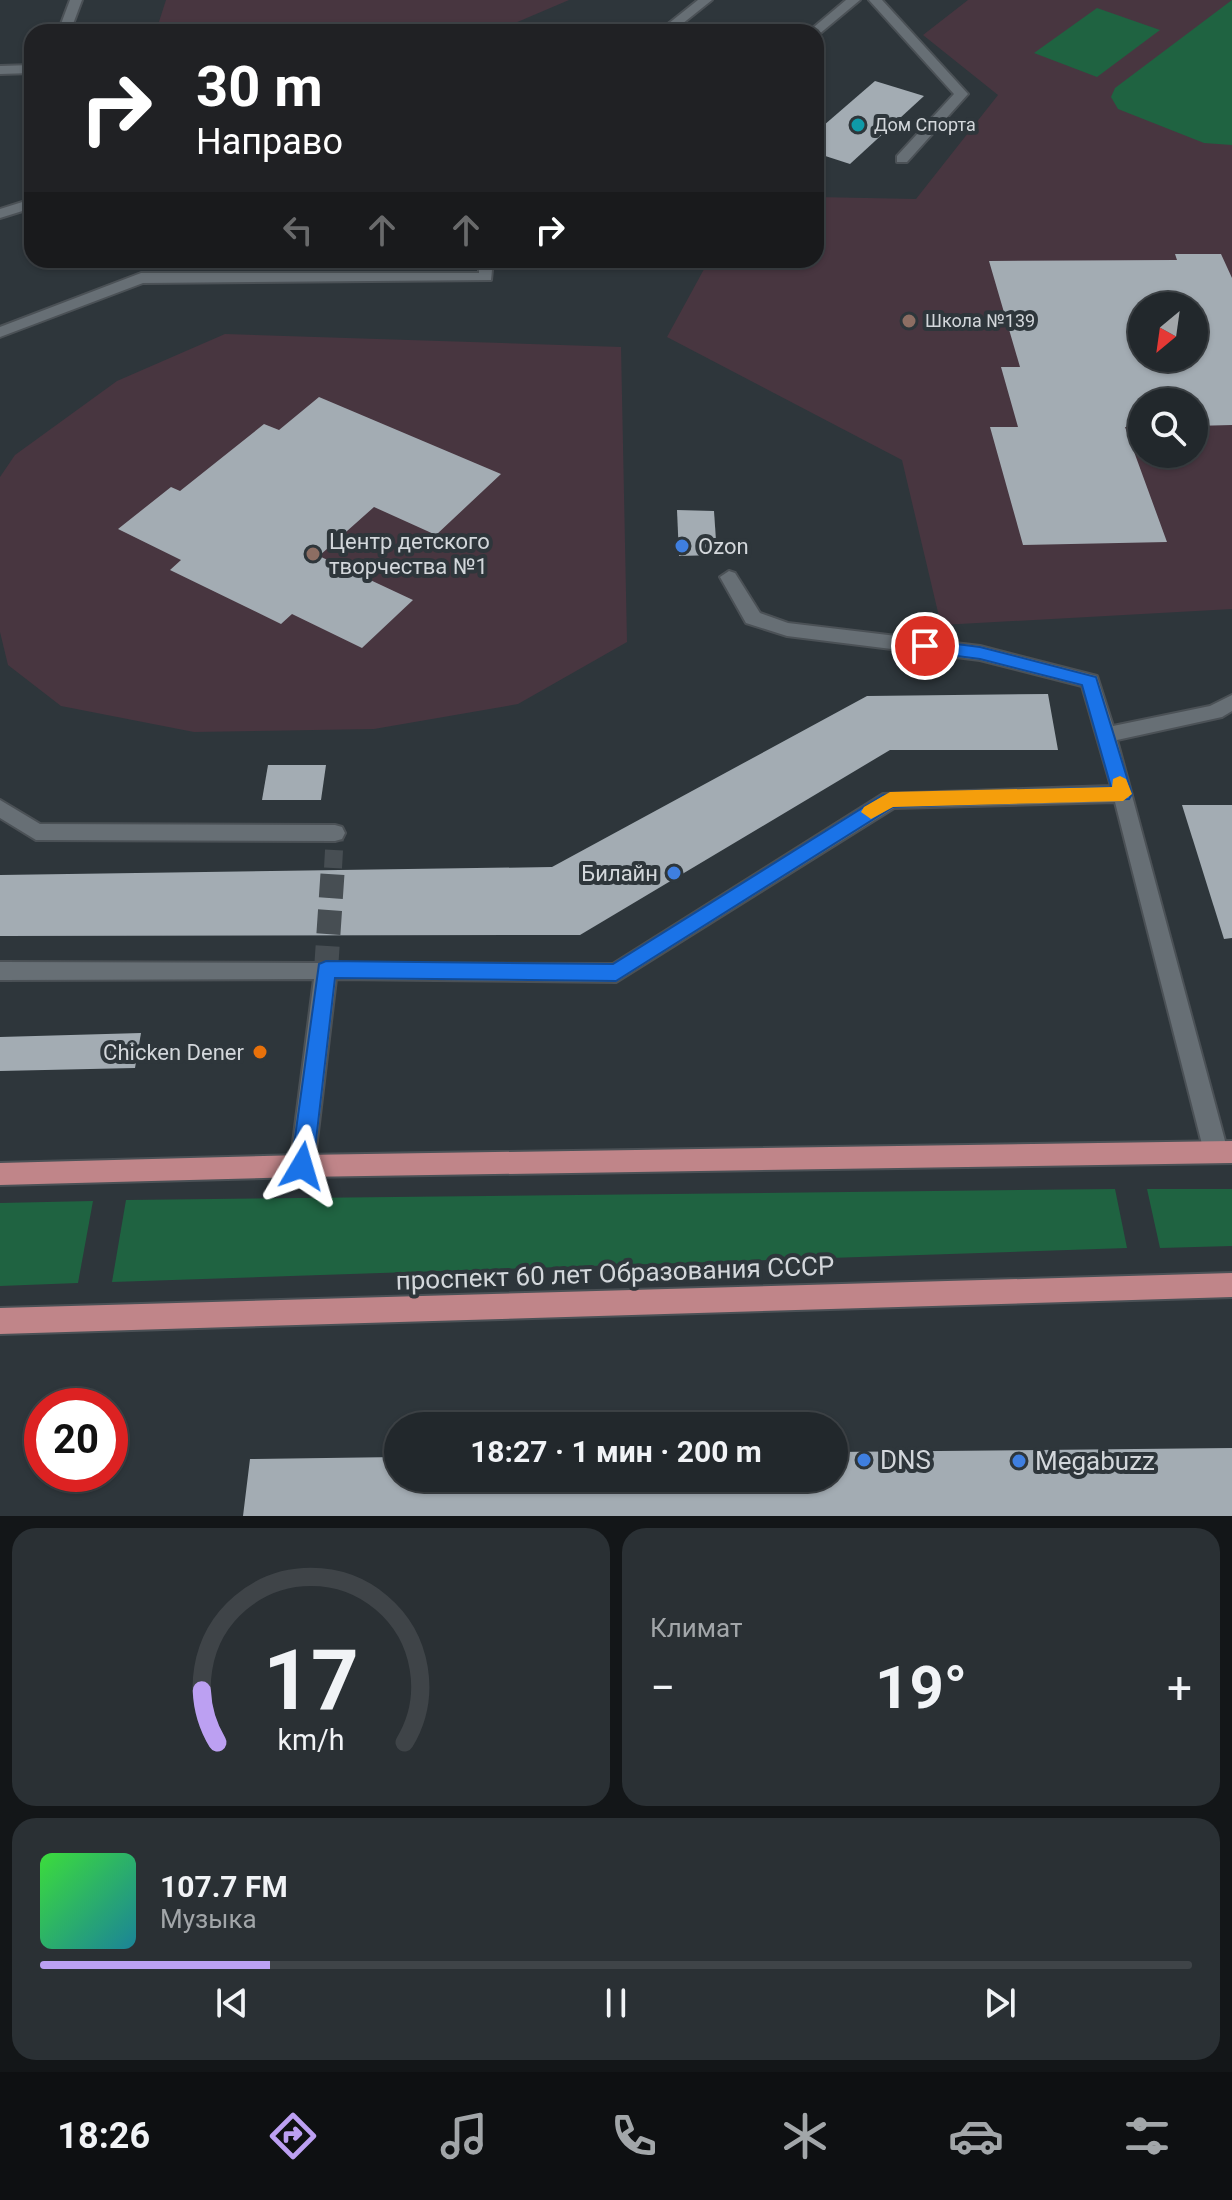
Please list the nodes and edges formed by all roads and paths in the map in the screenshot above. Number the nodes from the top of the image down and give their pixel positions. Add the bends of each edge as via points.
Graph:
1 (76, 0) edge
2 (706, 0) edge
3 (854, 0) edge
4 (875, 0) edge
5 (67, 24) edge
6 (674, 24) edge
7 (824, 24) edge
8 (24, 69) edge
9 (0, 70) edge
10 (902, 159) dead end
11 (24, 206) edge
12 (0, 214) edge
13 (486, 268) edge
14 (0, 332) edge
15 (729, 577) dead end
16 (1232, 702) edge
17 (1107, 735) junction
18 (1123, 794) junction
19 (0, 808) edge
20 (335, 833) dead end
21 (326, 970) junction
22 (0, 971) edge
23 (1224, 1152) edge
24 (302, 1166) junction
25 (0, 1174) edge
26 (1232, 1285) edge
27 (0, 1321) edge

1 - 5 lane
2 - 6 lane
3 - 7 lane
4 - 10 lane via 961,94
8 - 9 lane
11 - 12 lane
13 - 14 lane via 486,277 141,278
15 - 17 lane via 753,618 787,629 980,653 1090,681
16 - 17 lane via 1215,712
17 - 18 lane
18 - 21 lane via 890,800 616,973
18 - 23 lane
19 - 20 lane via 36,832
21 - 22 lane
21 - 24 lane
23 - 24 main road
24 - 25 main road
26 - 27 main road, проспект 60 лет Образования СССР

